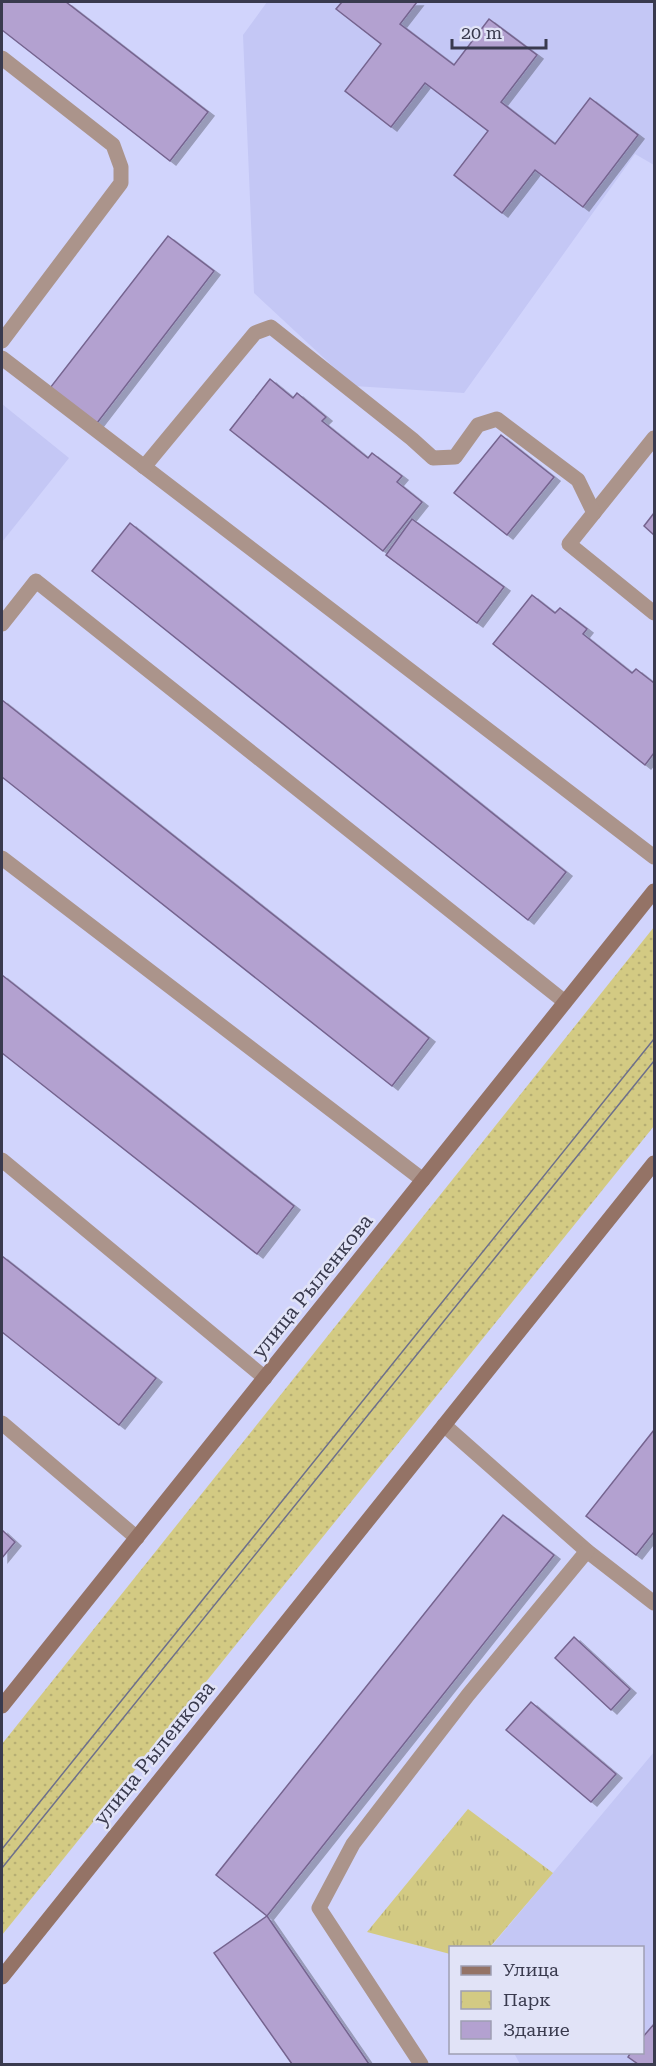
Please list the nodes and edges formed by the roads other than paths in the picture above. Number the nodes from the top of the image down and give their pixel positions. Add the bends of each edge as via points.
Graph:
1 (2, 58) edge
2 (2, 341) edge
3 (2, 358) edge
4 (654, 438) edge
5 (144, 467) junction
6 (594, 513) junction
7 (654, 614) edge
8 (2, 624) edge
9 (654, 857) edge
10 (2, 858) edge
11 (654, 891) edge
12 (565, 1002) junction
13 (2, 1161) edge
14 (654, 1163) edge
15 (423, 1180) junction
16 (265, 1378) junction
17 (2, 1423) edge
18 (444, 1425) junction
19 (137, 1538) junction
20 (587, 1551) junction
21 (654, 1603) edge
22 (2, 1706) edge
23 (2, 1977) edge
24 (422, 2064) edge

1 - 2 lane via 113,145 121,167 121,183
3 - 5 lane
4 - 6 lane
5 - 6 lane via 255,333 271,327 433,458 455,457 478,425 497,419 578,480
5 - 9 lane
6 - 7 lane via 569,544
8 - 12 lane via 36,581
10 - 15 lane
11 - 12 main road, улица Рыленкова
12 - 15 main road, улица Рыленкова
13 - 16 lane
14 - 18 main road, улица Рыленкова
15 - 16 main road, улица Рыленкова
16 - 19 main road, улица Рыленкова
17 - 19 lane
18 - 20 lane
18 - 23 main road, улица Рыленкова
19 - 22 main road, улица Рыленкова
20 - 21 lane
20 - 24 lane via 468,1695 353,1844 319,1908

